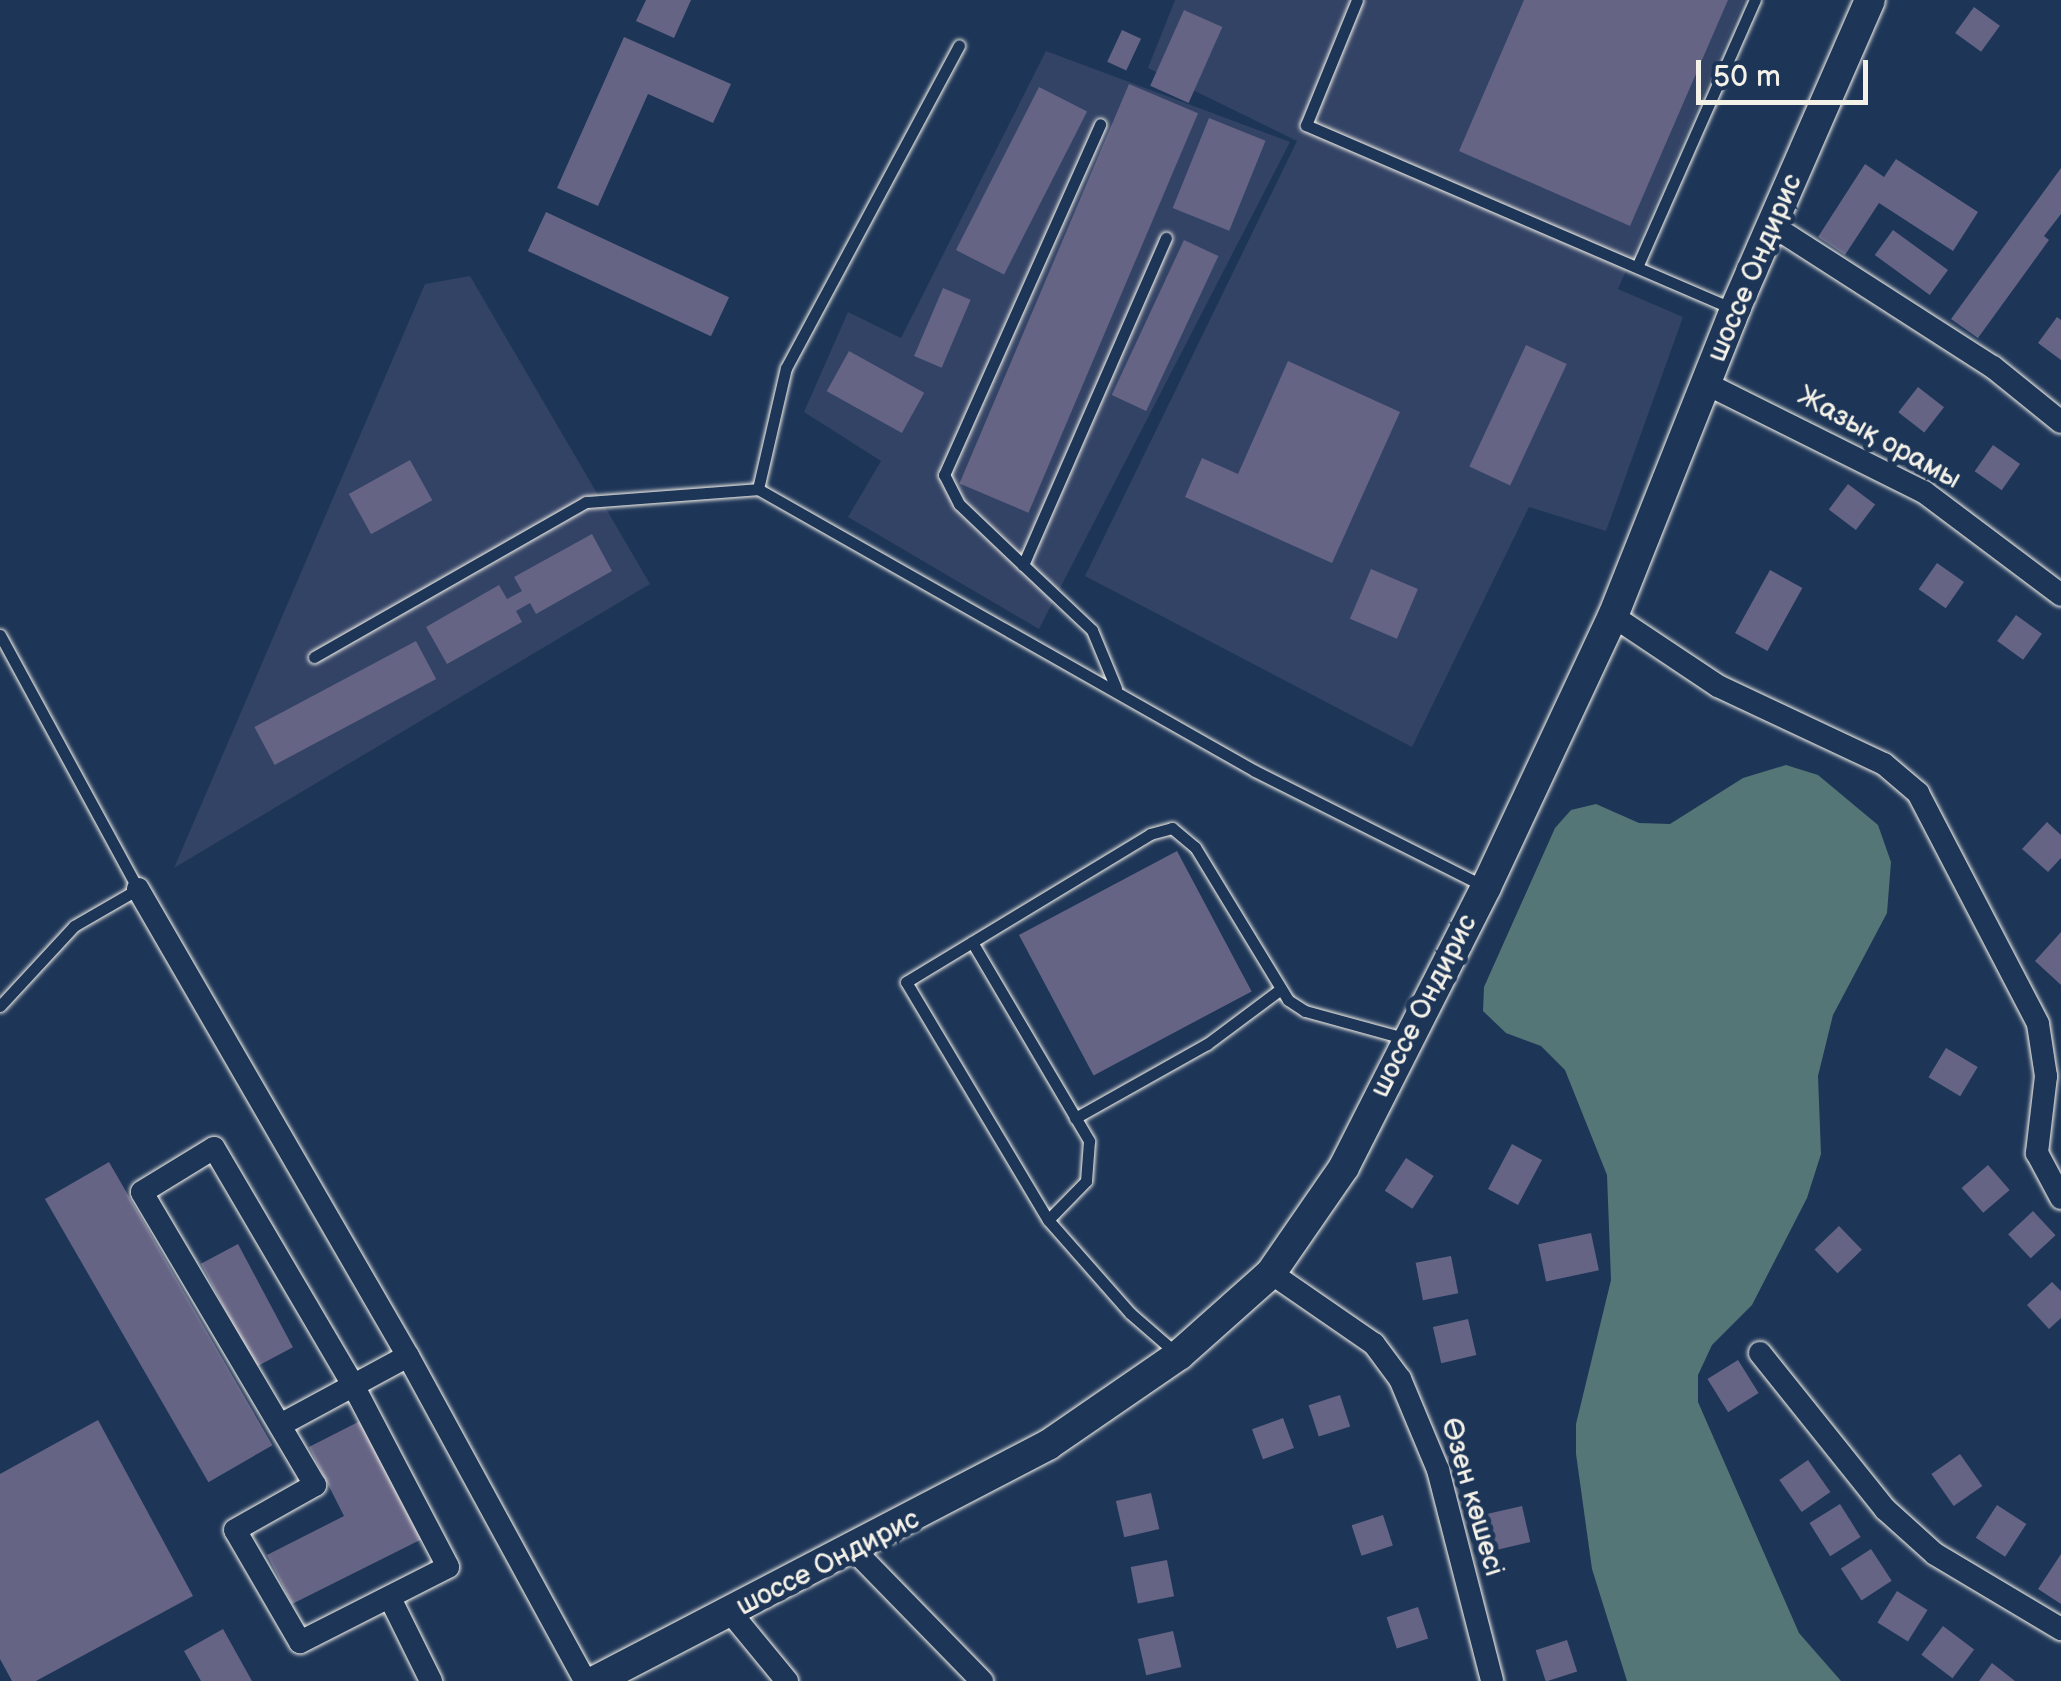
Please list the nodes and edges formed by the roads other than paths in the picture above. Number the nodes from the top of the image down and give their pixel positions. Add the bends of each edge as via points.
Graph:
1 (1357, 0) edge
2 (1754, 0) edge
3 (1870, 0) edge
4 (959, 46) dead end
5 (1100, 124) dead end
6 (1772, 226) junction
7 (1166, 238) dead end
8 (1637, 267) junction
9 (1735, 309) junction
10 (1706, 384) junction
11 (2061, 422) edge
12 (758, 489) junction
13 (1024, 565) junction
14 (2061, 595) edge
15 (1613, 616) junction
16 (0, 636) edge
17 (314, 657) dead end
18 (1116, 688) junction
19 (1486, 887) junction
20 (138, 889) junction
21 (972, 942) junction
22 (1278, 991) junction
23 (0, 1006) edge
24 (1404, 1038) junction
25 (1075, 1118) junction
26 (2061, 1198) edge
27 (1048, 1220) junction
28 (1271, 1273) junction
29 (1760, 1353) dead end
30 (408, 1356) junction
31 (1179, 1356) junction
32 (353, 1385) junction
33 (282, 1424) junction
34 (855, 1551) junction
35 (390, 1598) junction
36 (731, 1613) junction
37 (2061, 1629) edge
38 (431, 1681) edge
39 (586, 1681) edge
40 (595, 1681) edge
41 (787, 1681) edge
42 (982, 1681) edge
43 (1492, 1681) edge

1 - 8 lane via 1306,125
2 - 8 lane
3 - 6 main road, шоссе Ондирис
4 - 12 lane via 786,368
5 - 13 lane via 944,476 959,504
6 - 9 main road, шоссе Ондирис
6 - 11 street via 1993,367
7 - 13 lane
8 - 9 lane
9 - 10 main road, шоссе Ондирис
10 - 14 street, Жазық орамы via 1924,492
10 - 15 main road, шоссе Ондирис
12 - 17 lane via 586,502
12 - 18 lane
13 - 18 lane via 1092,630
15 - 19 main road, шоссе Ондирис
15 - 26 street via 1718,686 1884,764 1918,793 2038,1024 2046,1076 2037,1153
16 - 20 lane
18 - 19 lane via 1255,770
19 - 24 main road, шоссе Ондирис
20 - 23 lane via 74,926
20 - 30 street
21 - 22 lane via 1150,834 1172,828 1195,846
21 - 25 lane
21 - 27 lane via 906,982
22 - 24 lane via 1305,1011
22 - 25 lane via 1207,1044
24 - 28 main road, шоссе Ондирис via 1344,1168
25 - 27 lane via 1089,1140 1090,1172
27 - 31 lane via 1130,1314
28 - 31 main road, шоссе Ондирис
28 - 43 street, Өзен көшесі via 1374,1344 1400,1379 1438,1470
29 - 37 street via 1885,1509 1935,1554
30 - 32 street
30 - 39 street
31 - 34 main road, шоссе Ондирис via 1048,1445
32 - 33 street
32 - 33 street via 214,1148 142,1192
32 - 35 street via 448,1568
33 - 35 street via 315,1485 235,1530 300,1642
34 - 36 main road, шоссе Ондирис
34 - 42 street
35 - 38 street
36 - 40 main road, шоссе Ондирис
36 - 41 street

